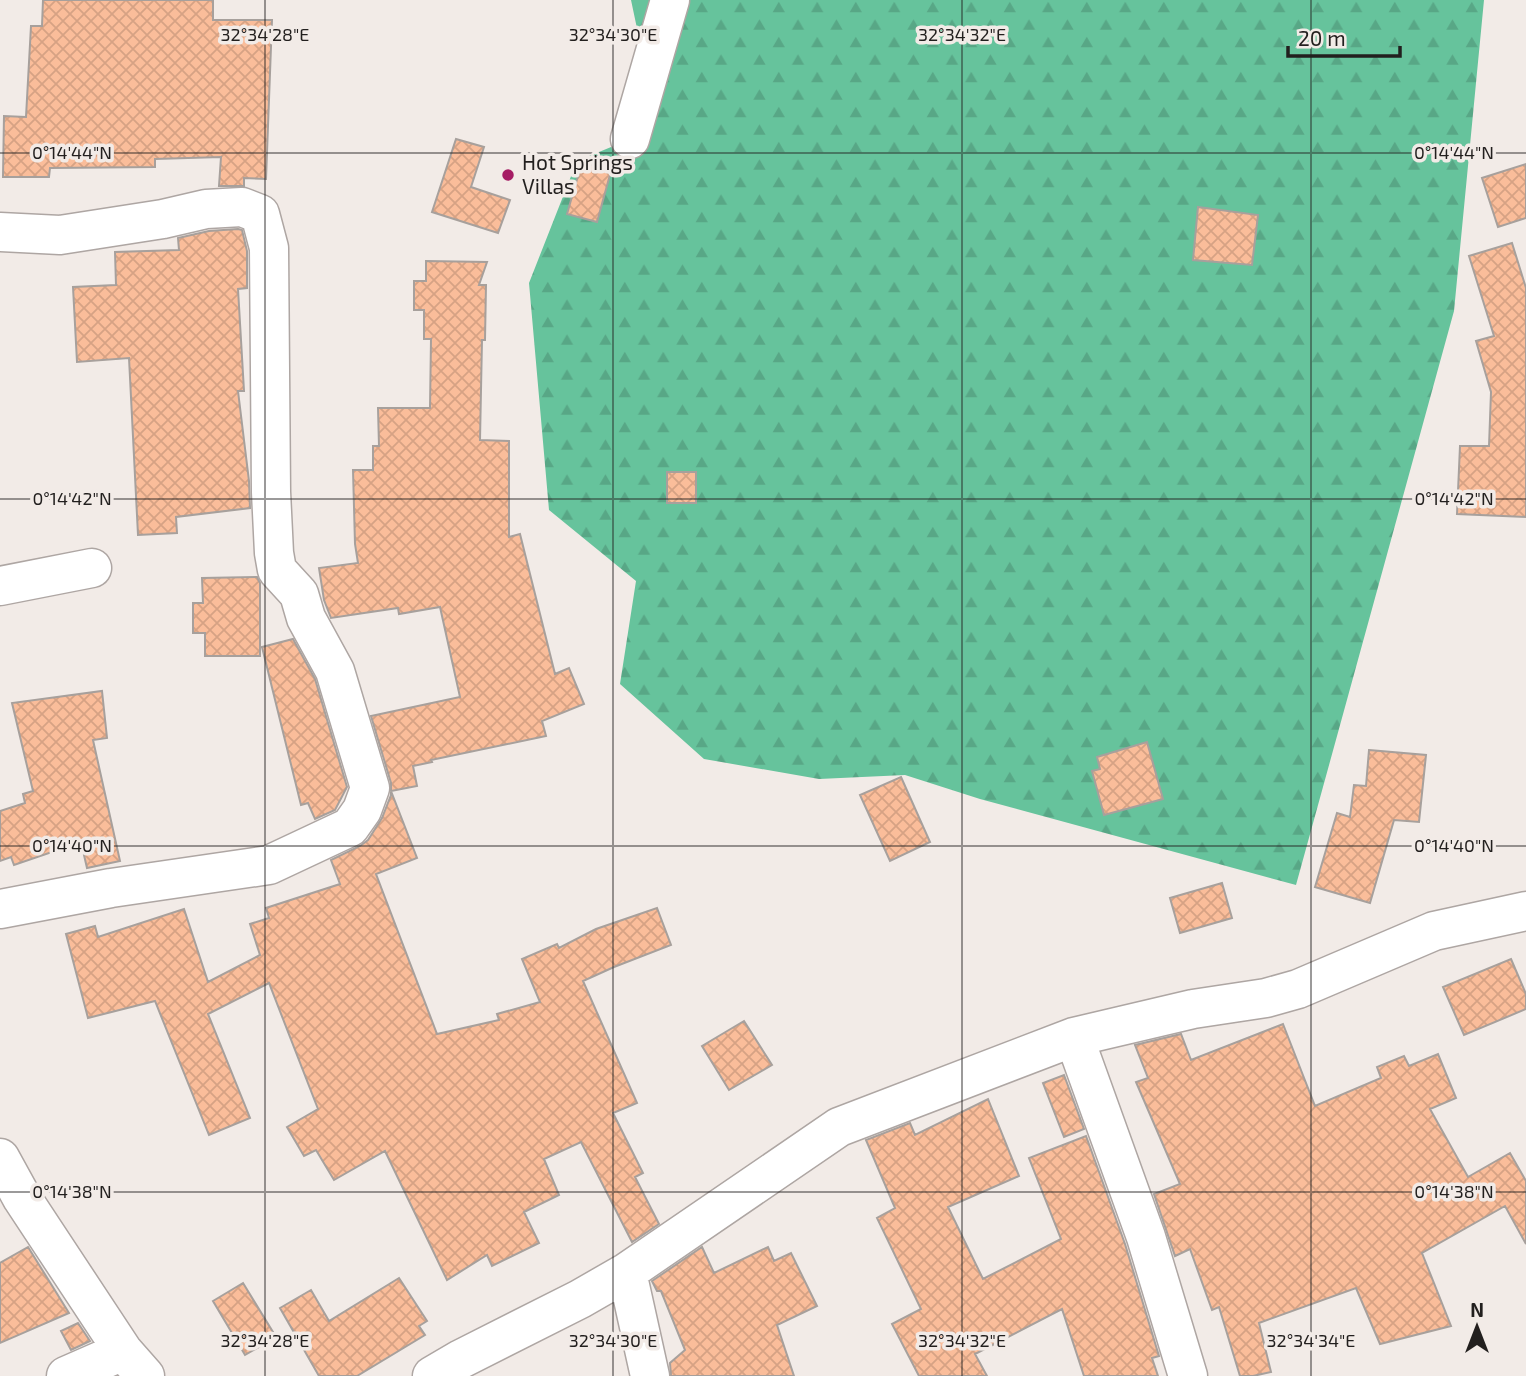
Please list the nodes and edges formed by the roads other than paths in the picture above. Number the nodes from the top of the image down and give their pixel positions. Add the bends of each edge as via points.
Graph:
1 (670, 0) edge
2 (630, 139) dead end
3 (0, 232) edge
4 (92, 568) dead end
5 (0, 586) edge
6 (0, 909) edge
7 (1526, 911) edge
8 (1074, 1037) junction
9 (0, 1158) edge
10 (11, 1202) edge
11 (627, 1272) junction
12 (134, 1364) edge
13 (66, 1376) edge
14 (432, 1376) edge
15 (650, 1376) edge
16 (1188, 1376) edge

1 - 2 street
3 - 6 street via 60,235 206,209 242,207 260,214 269,248 271,492 277,570 299,594 306,618 335,671 370,788 350,827 269,865
4 - 5 street
7 - 8 street via 1434,931 1266,998 1193,1009
8 - 11 street via 839,1126
8 - 16 street via 1146,1237
9 - 10 street
10 - 12 street
11 - 14 street
11 - 15 street
12 - 13 street

